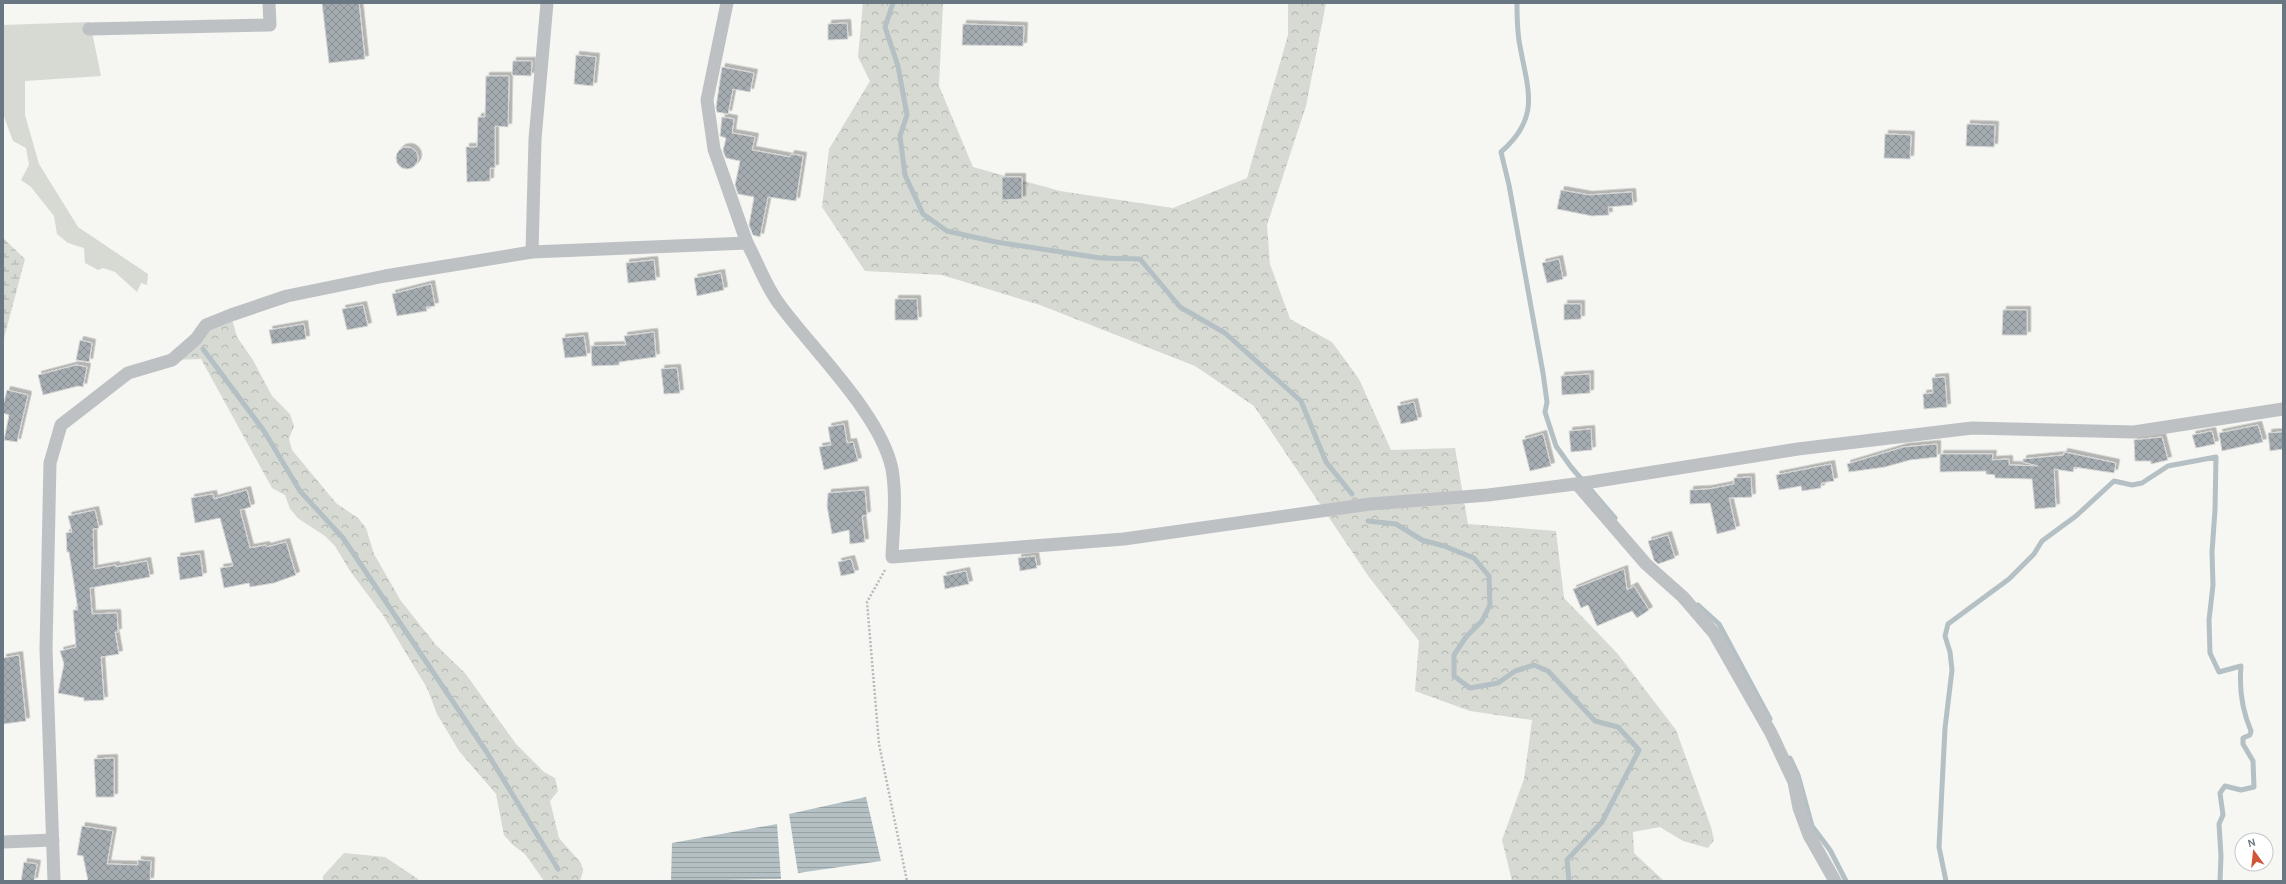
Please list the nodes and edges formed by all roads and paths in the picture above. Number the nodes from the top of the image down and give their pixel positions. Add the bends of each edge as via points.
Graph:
1 (269, 3) edge
2 (547, 3) edge
3 (727, 3) edge
4 (89, 29) dead end
5 (747, 243) junction
6 (532, 252) junction
7 (2283, 409) edge
8 (1577, 484) junction
9 (892, 557) junction
10 (53, 840) junction
11 (3, 842) edge
12 (54, 881) edge
13 (907, 881) edge
14 (1835, 881) edge

1 - 4 street via 270,25
2 - 6 street via 535,139
3 - 5 street via 707,100 714,150
5 - 6 street
5 - 9 street via 779,304 877,429 892,469
6 - 10 street via 378,277 287,296 232,315 206,325 196,339 172,360 128,373 61,425 50,463 46,649
7 - 8 street via 2134,432 1972,428 1798,449
8 - 9 street via 1488,495 1370,504 1077,544
8 - 14 street via 1646,564 1683,597 1714,633 1771,733 1794,782 1799,808 1809,835
9 - 13 path via 867,602 878,744
10 - 11 street
10 - 12 street

